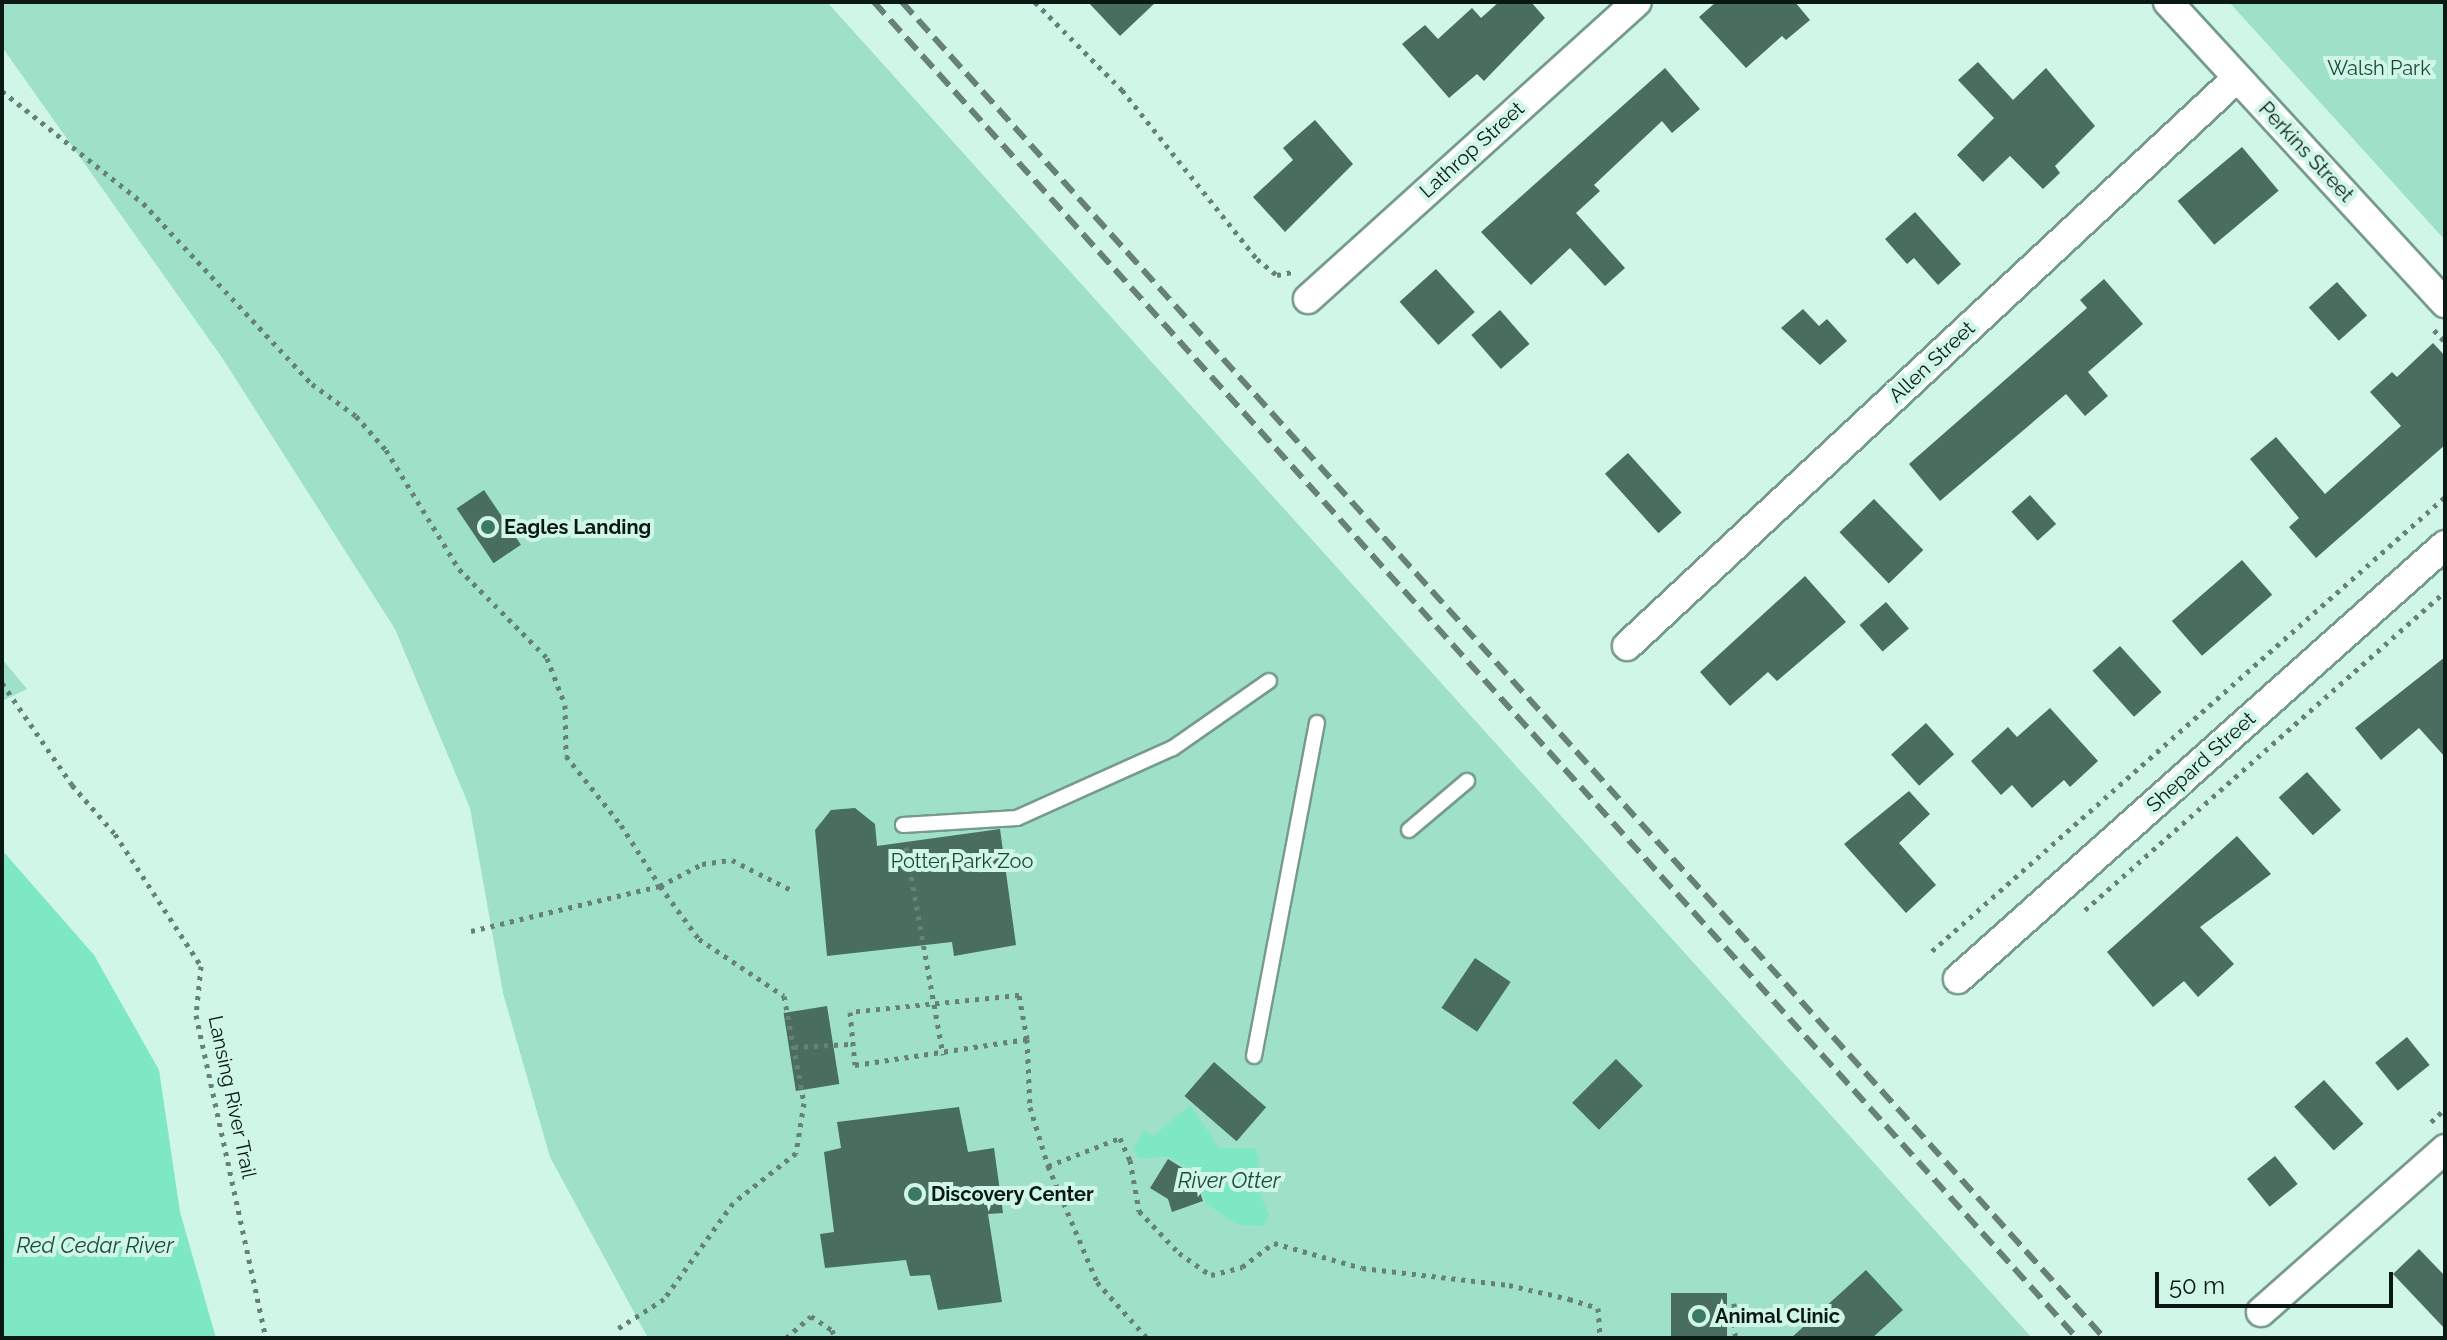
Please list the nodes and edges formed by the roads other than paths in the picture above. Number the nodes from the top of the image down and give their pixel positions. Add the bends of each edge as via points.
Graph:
1 (1637, 2) edge
2 (2168, 2) edge
3 (2237, 78) junction
4 (1308, 299) road end
5 (2445, 303) edge
6 (2445, 545) edge
7 (1627, 646) dead end
8 (1269, 681) dead end
9 (1317, 723) dead end
10 (1467, 781) dead end
11 (903, 825) road end
12 (1409, 830) dead end
13 (1958, 979) dead end
14 (1254, 1056) dead end
15 (2445, 1149) edge
16 (2261, 1312) dead end

1 - 4 street, Lathrop Street
2 - 3 street, Perkins Street
3 - 5 street, Perkins Street
3 - 7 street, Allen Street
6 - 13 street, Shepard Street
8 - 11 lane via 1173,748 1017,818
9 - 14 lane
10 - 12 lane
15 - 16 street

